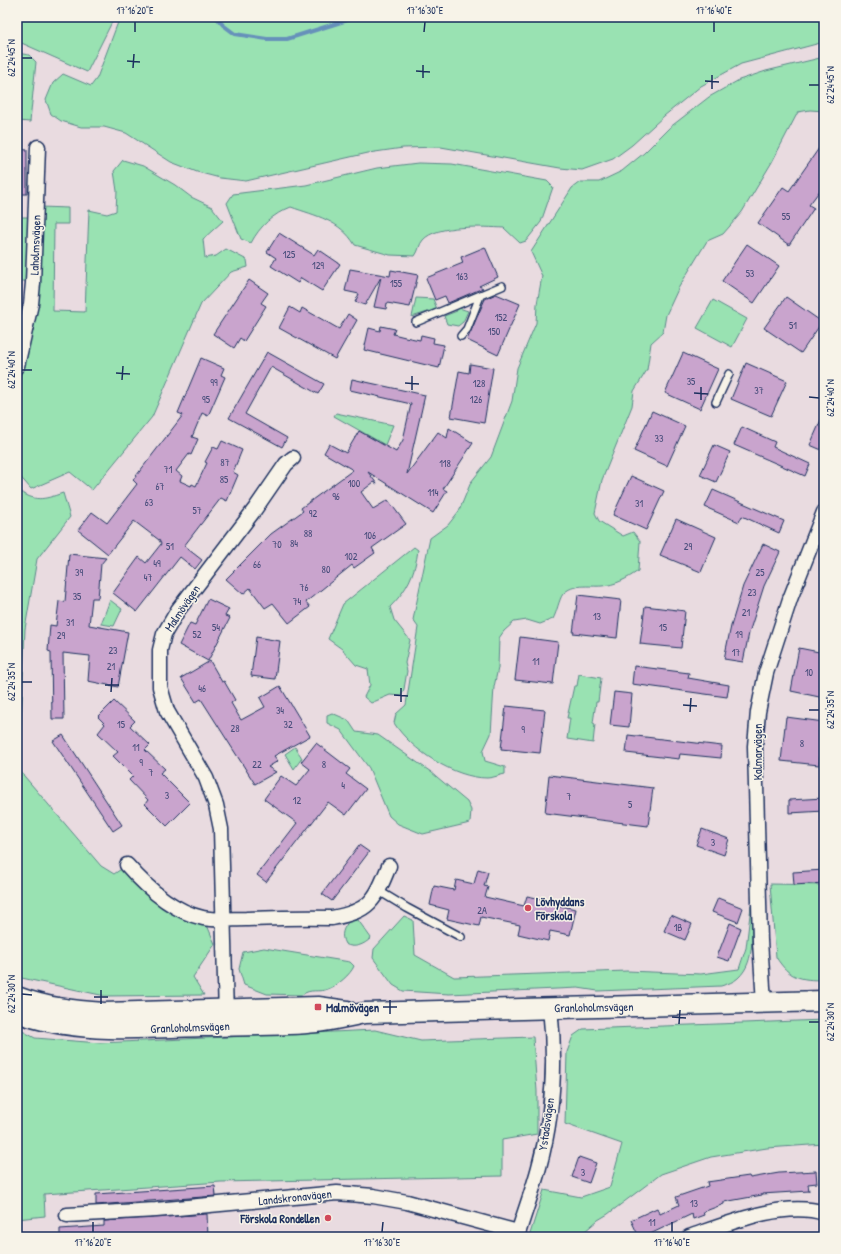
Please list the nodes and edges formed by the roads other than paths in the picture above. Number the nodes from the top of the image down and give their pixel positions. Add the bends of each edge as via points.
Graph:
1 (38, 147) dead end
2 (502, 286) dead end
3 (480, 296) junction
4 (416, 322) dead end
5 (461, 336) dead end
6 (17, 366) edge
7 (729, 374) dead end
8 (716, 402) dead end
9 (293, 458) dead end
10 (824, 512) edge
11 (127, 865) dead end
12 (389, 866) dead end
13 (379, 891) junction
14 (223, 919) junction
15 (461, 937) dead end
16 (17, 997) edge
17 (824, 1001) edge
18 (764, 1003) junction
19 (550, 1008) junction
20 (17, 1012) edge
21 (226, 1018) junction
22 (824, 1213) edge
23 (67, 1215) dead end
24 (517, 1235) edge
25 (689, 1237) edge

1 - 6 street, Laholmsvägen via 34,283
2 - 3 lane
3 - 4 lane
3 - 5 lane via 467,329
7 - 8 lane
9 - 14 street, Malmövägen via 178,610 164,634 160,650 160,687 167,711 206,778 216,805 221,829
10 - 18 street, Kalmarvägen via 766,673 758,712 755,746
11 - 14 street via 143,883 163,899 204,918
12 - 13 street
13 - 14 street via 362,909 332,918
13 - 15 lane
14 - 21 street, Malmövägen
16 - 21 street, Granloholmsvägen via 37,1005 69,1010
17 - 18 street, Granloholmsvägen
18 - 19 street, Granloholmsvägen
19 - 21 street, Granloholmsvägen via 365,1013 318,1022
19 - 24 street, Ystadsvägen via 553,1036 547,1133
20 - 21 street, Granloholmsvägen via 46,1020 101,1029
22 - 25 street via 814,1210 785,1210 755,1216
23 - 24 street, Landskronavägen via 156,1210 338,1193 407,1202

